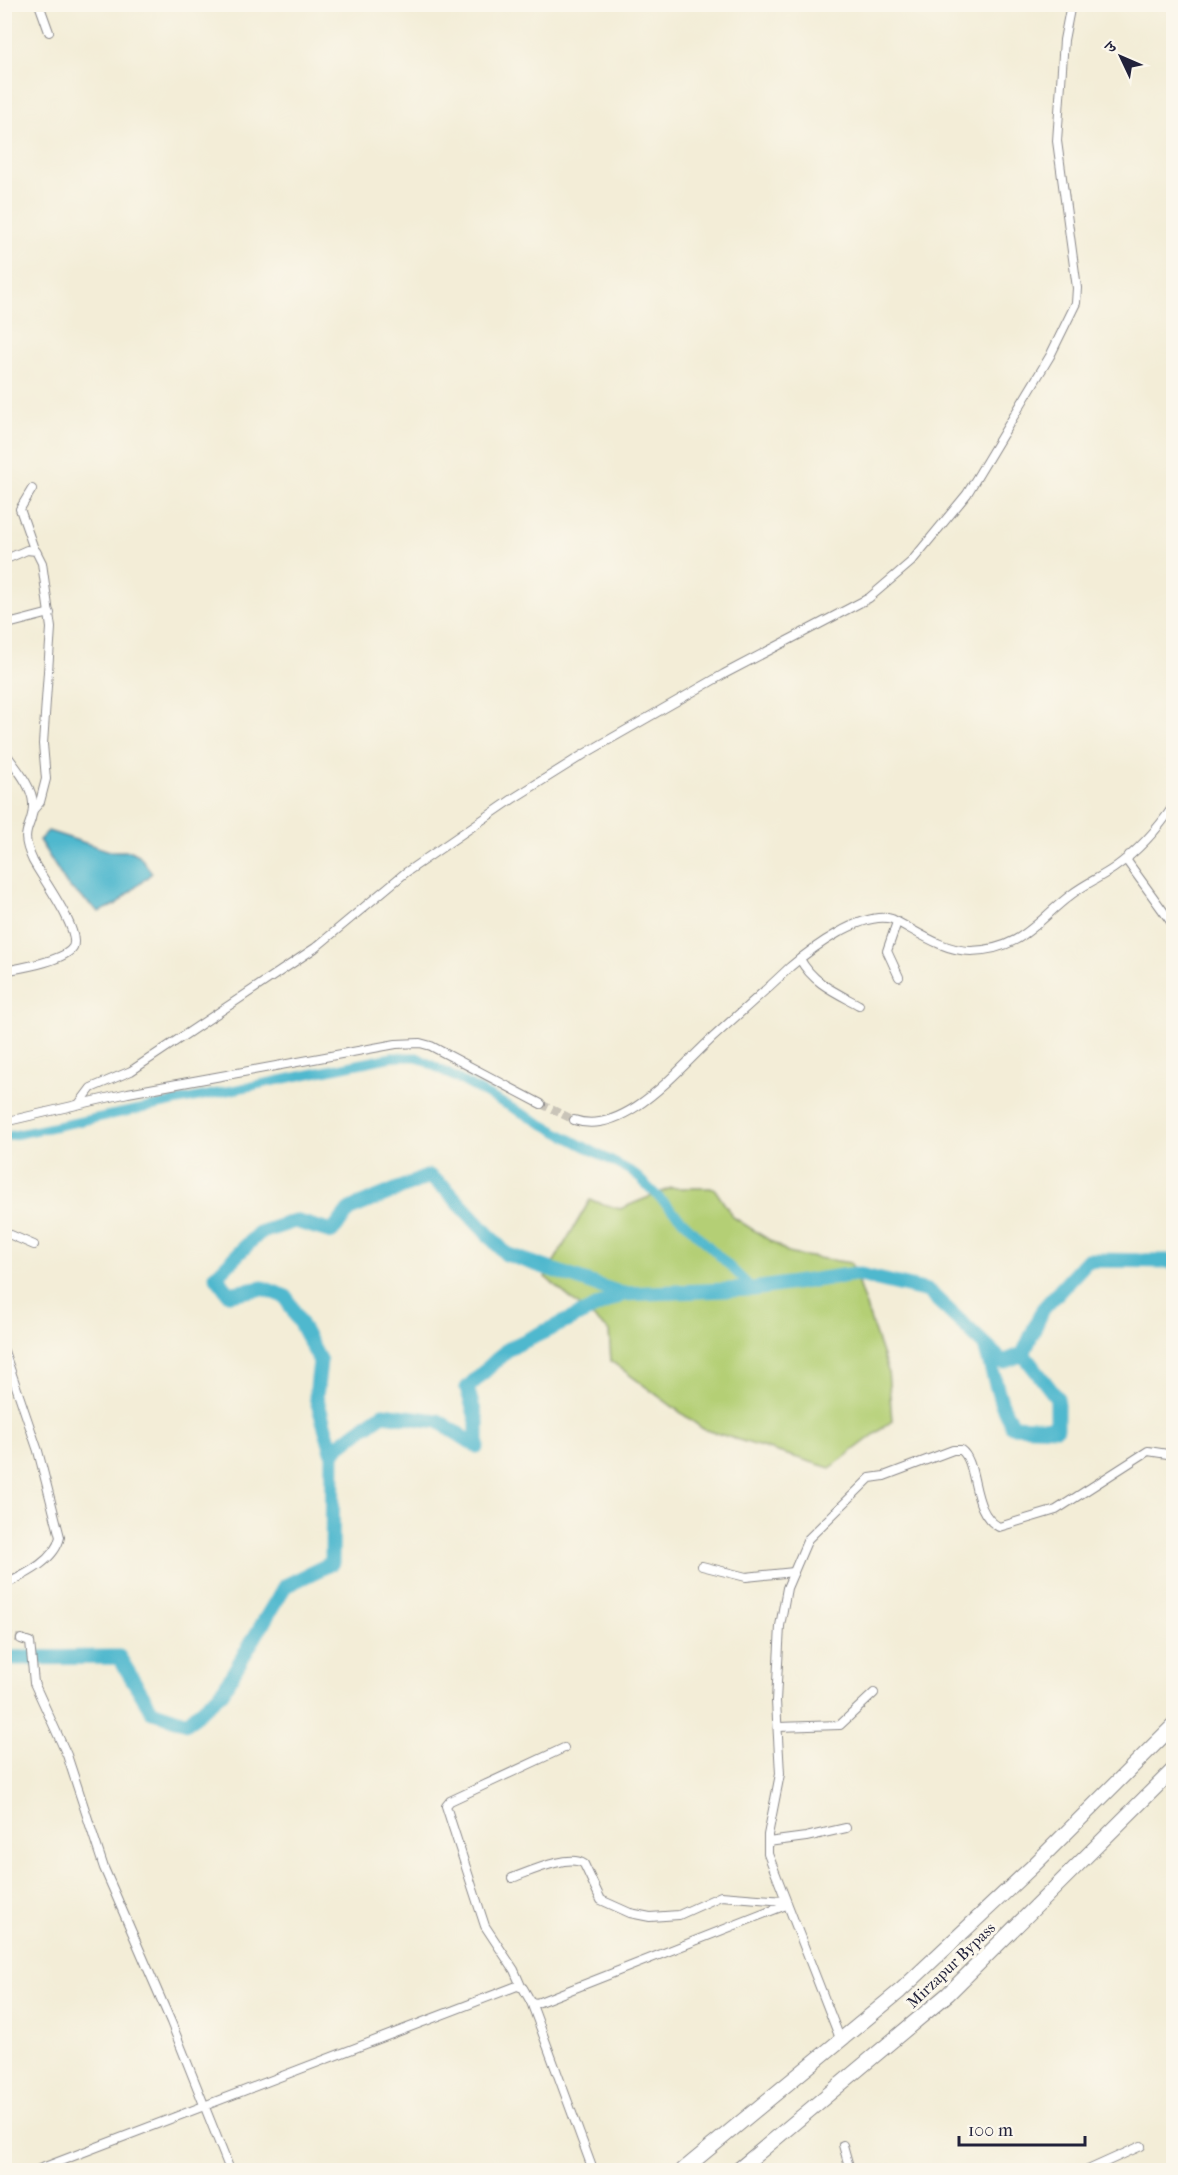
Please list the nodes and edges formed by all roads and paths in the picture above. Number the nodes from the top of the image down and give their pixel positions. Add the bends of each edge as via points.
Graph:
1 (39, 4) edge
2 (1071, 4) edge
3 (49, 32) dead end
4 (32, 489) dead end
5 (34, 549) junction
6 (4, 560) edge
7 (50, 613) junction
8 (4, 625) edge
9 (4, 751) edge
10 (1173, 805) edge
11 (33, 810) junction
12 (1129, 855) junction
13 (897, 922) junction
14 (1173, 926) edge
15 (800, 959) junction
16 (4, 971) edge
17 (899, 977) dead end
18 (859, 1005) dead end
19 (79, 1104) junction
20 (541, 1104) tunnel mouth
21 (574, 1120) tunnel mouth
22 (4, 1122) edge
23 (4, 1232) edge
24 (34, 1245) dead end
25 (4, 1351) edge
26 (1173, 1455) edge
27 (702, 1566) dead end
28 (794, 1572) junction
29 (4, 1585) edge
30 (21, 1639) dead end
31 (874, 1693) dead end
32 (1173, 1725) edge
33 (777, 1727) junction
34 (564, 1748) dead end
35 (1173, 1769) edge
36 (846, 1827) dead end
37 (768, 1842) junction
38 (512, 1878) dead end
39 (785, 1903) junction
40 (521, 1986) junction
41 (531, 2002) junction
42 (841, 2041) junction
43 (203, 2107) junction
44 (843, 2145) dead end
45 (1141, 2146) dead end
46 (38, 2170) edge
47 (230, 2170) edge
48 (592, 2170) edge
49 (683, 2170) edge
50 (738, 2170) edge
51 (850, 2170) edge
52 (1088, 2170) edge

1 - 3 street
2 - 19 street via 1063,51 1057,141 1076,303 1050,356 967,494 911,562 869,598 724,674 514,798 405,873 315,948 131,1071 91,1088
4 - 5 street via 20,509
5 - 6 street
5 - 7 street via 42,563
7 - 8 street
7 - 11 street via 43,744 46,778 40,802
9 - 11 street via 27,784
10 - 12 street via 1158,828
11 - 16 street via 25,842 75,940 66,954
12 - 13 street via 1011,944 957,950
12 - 14 street via 1127,861
13 - 15 street via 881,916 866,921
13 - 17 street via 887,951
15 - 18 street via 818,982
15 - 21 street via 649,1098 601,1123
19 - 20 street via 396,1044 420,1043
19 - 22 street
23 - 24 street
25 - 29 street via 38,1451 60,1537 48,1558
26 - 28 street via 1154,1450 1143,1454 1056,1510 999,1527 990,1522 976,1493 966,1454 953,1450 870,1478 808,1539
27 - 28 street via 746,1577
28 - 33 street via 780,1626
30 - 43 street via 29,1641 34,1683 67,1755 104,1868
31 - 33 street via 840,1725
32 - 42 highway via 1033,1866
33 - 37 street via 780,1774
34 - 40 street via 446,1806 485,1926
35 - 50 highway, Mirzapur Bypass via 948,1994
36 - 37 street
37 - 39 street via 770,1862
38 - 39 street via 566,1860 579,1860 601,1900 650,1917 679,1915 721,1896
39 - 41 street via 537,2003
39 - 42 street
40 - 41 street
40 - 43 street
41 - 48 street
42 - 49 highway
43 - 46 street
43 - 47 street
44 - 51 street
45 - 52 street

